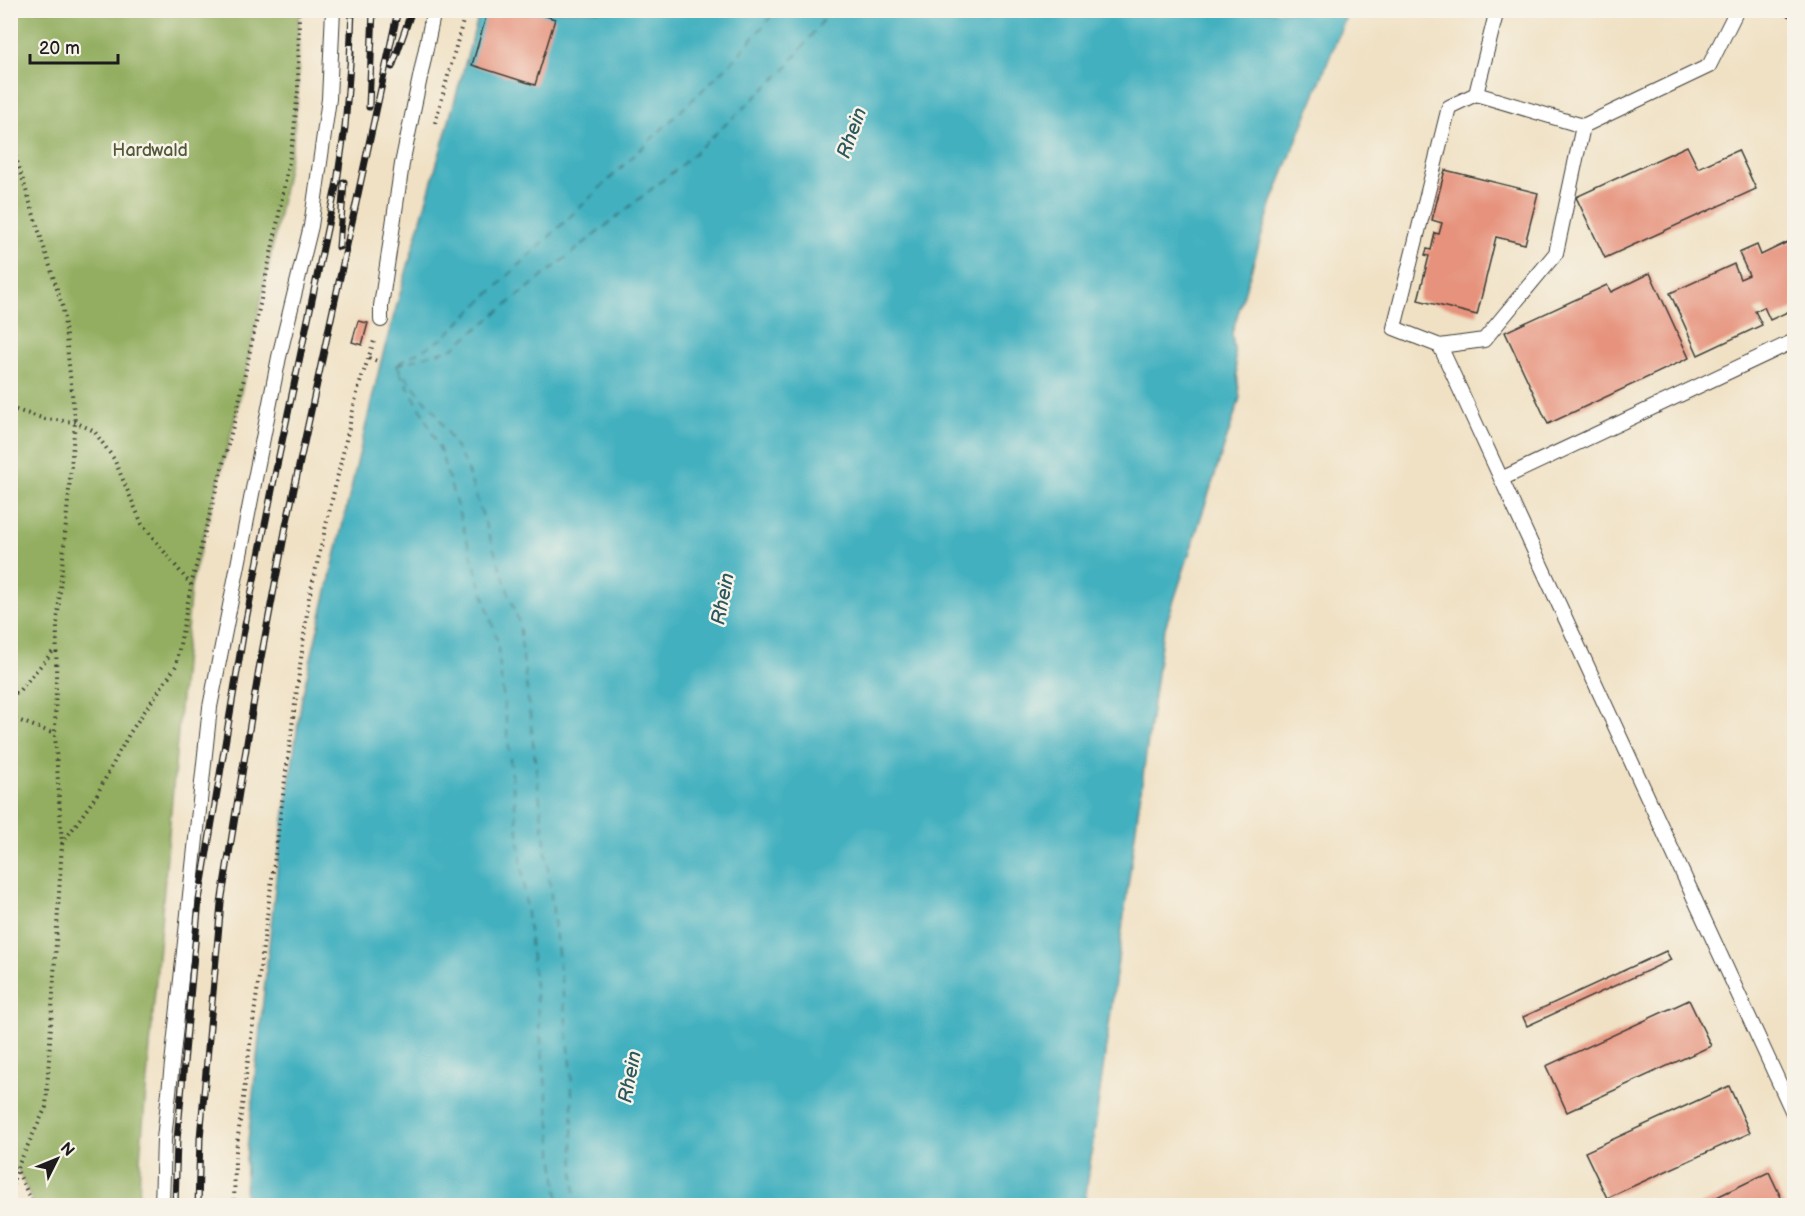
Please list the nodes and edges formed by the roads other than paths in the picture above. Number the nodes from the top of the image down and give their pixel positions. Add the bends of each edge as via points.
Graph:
1 (333, 10) edge
2 (434, 10) edge
3 (1497, 10) edge
4 (1737, 10) edge
5 (1476, 94) junction
6 (1583, 126) junction
7 (381, 320) road end
8 (1794, 341) edge
9 (1440, 346) junction
10 (1501, 479) junction
11 (1794, 1115) edge
12 (162, 1206) edge

1 - 12 lane via 329,99 311,226 279,357 210,707 164,1139
2 - 7 lane via 402,164
3 - 5 lane
4 - 6 lane via 1708,66
5 - 6 lane
5 - 9 lane via 1449,107 1395,328
6 - 9 lane via 1556,253 1485,340
8 - 10 lane
9 - 10 lane
10 - 11 lane

